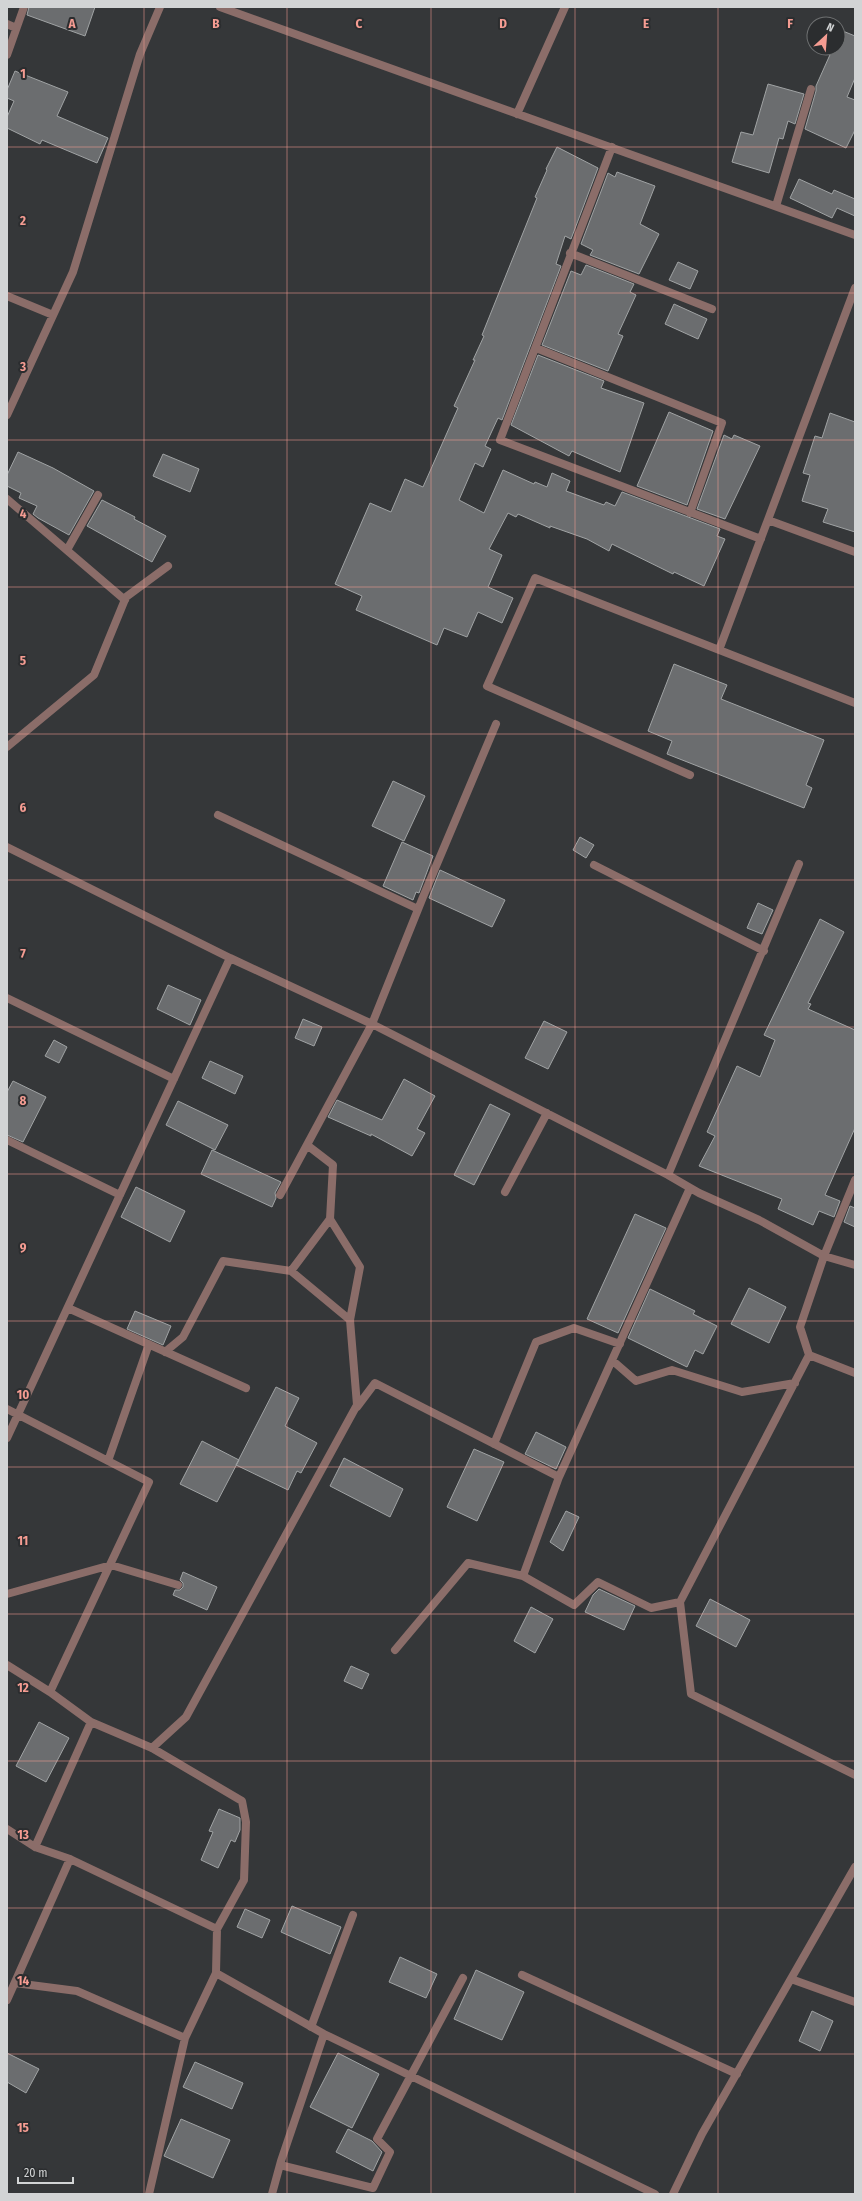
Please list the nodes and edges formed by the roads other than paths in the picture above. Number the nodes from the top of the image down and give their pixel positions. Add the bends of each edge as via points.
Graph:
1 (24, 7) edge
2 (160, 7) edge
3 (220, 7) edge
4 (565, 7) edge
5 (7, 24) edge
6 (16, 28) junction
7 (7, 55) edge
8 (811, 89) dead end
9 (517, 114) junction
10 (612, 147) junction
11 (776, 206) junction
12 (855, 235) edge
13 (570, 253) junction
14 (855, 288) edge
15 (7, 296) edge
16 (712, 309) dead end
17 (53, 315) junction
18 (536, 348) junction
19 (7, 415) edge
20 (98, 495) dead end
21 (7, 499) edge
22 (690, 513) junction
23 (768, 520) junction
24 (761, 539) junction
25 (67, 550) junction
26 (855, 552) edge
27 (168, 566) dead end
28 (125, 600) junction
29 (719, 650) junction
30 (855, 703) edge
31 (496, 724) dead end
32 (7, 747) edge
33 (690, 775) dead end
34 (218, 815) dead end
35 (7, 847) edge
36 (799, 864) dead end
37 (594, 865) dead end
38 (418, 909) junction
39 (764, 951) junction
40 (230, 958) junction
41 (7, 998) edge
42 (372, 1024) junction
43 (174, 1079) junction
44 (547, 1113) junction
45 (7, 1140) edge
46 (307, 1145) junction
47 (668, 1174) junction
48 (855, 1180) edge
49 (690, 1188) junction
50 (505, 1192) dead end
51 (120, 1195) junction
52 (280, 1195) dead end
53 (330, 1219) junction
54 (824, 1256) junction
55 (855, 1265) edge
56 (291, 1271) junction
57 (68, 1308) junction
58 (350, 1320) junction
59 (149, 1344) junction
60 (620, 1344) junction
61 (165, 1352) junction
62 (809, 1355) junction
63 (612, 1361) junction
64 (855, 1373) edge
65 (795, 1383) junction
66 (246, 1388) dead end
67 (7, 1410) edge
68 (355, 1410) junction
69 (18, 1414) junction
70 (7, 1438) edge
71 (494, 1444) junction
72 (108, 1461) junction
73 (559, 1477) junction
74 (111, 1565) junction
75 (523, 1576) junction
76 (178, 1585) dead end
77 (7, 1594) edge
78 (680, 1602) junction
79 (395, 1650) dead end
80 (7, 1665) edge
81 (50, 1692) junction
82 (91, 1722) junction
83 (152, 1748) junction
84 (855, 1775) edge
85 (7, 1829) edge
86 (35, 1847) junction
87 (70, 1859) junction
88 (855, 1867) edge
89 (353, 1915) dead end
90 (217, 1929) junction
91 (216, 1973) junction
92 (522, 1975) dead end
93 (463, 1978) dead end
94 (791, 1979) junction
95 (16, 1983) junction
96 (7, 2000) edge
97 (855, 2002) edge
98 (311, 2027) junction
99 (324, 2034) junction
100 (186, 2038) junction
101 (737, 2074) junction
102 (410, 2076) junction
103 (280, 2165) junction
104 (149, 2194) edge
105 (272, 2194) edge
106 (655, 2194) edge
107 (673, 2194) edge

1 - 6 street
2 - 17 street via 140,54 72,272
3 - 9 street
4 - 9 street
5 - 6 street
6 - 7 street
8 - 11 street
9 - 10 street
10 - 11 street
10 - 13 street
11 - 12 street
13 - 16 street
13 - 18 street
14 - 23 street
15 - 17 street
17 - 19 street
18 - 22 street via 722,423
18 - 22 street via 500,440
20 - 25 street
21 - 25 street
22 - 24 street
23 - 24 street
23 - 26 street
24 - 29 street
25 - 28 street
27 - 28 street
28 - 32 street via 94,675
29 - 30 street
29 - 33 street via 535,578 486,686
31 - 38 street
34 - 38 street
35 - 40 street
36 - 39 street
37 - 39 street
38 - 42 street
39 - 47 street
40 - 42 street
40 - 43 street
41 - 43 street
42 - 44 street
42 - 46 street
43 - 51 street
44 - 47 street
44 - 50 street
45 - 51 street
46 - 52 street
46 - 53 street via 333,1165
47 - 49 street
48 - 54 street
49 - 54 street via 759,1220
49 - 60 street
51 - 57 street
53 - 56 street
53 - 58 street via 360,1267
54 - 55 street
54 - 62 street via 800,1327
56 - 58 street
56 - 61 street via 223,1261 183,1337
57 - 59 street
57 - 69 street
58 - 68 street via 357,1405
59 - 61 street
59 - 72 street
60 - 63 street
60 - 71 street via 574,1328 536,1342
61 - 66 street
62 - 64 street
62 - 65 street
63 - 65 street via 636,1381 672,1370 742,1392
63 - 73 street
65 - 78 street
67 - 69 street
68 - 71 street via 375,1383
68 - 83 street via 186,1717
69 - 70 street
69 - 72 street
71 - 73 street
72 - 74 street via 149,1482
73 - 75 street
74 - 76 street
74 - 77 street
74 - 81 street
75 - 78 street via 574,1605 598,1582 651,1608
75 - 79 street via 468,1563
78 - 84 street via 692,1694
80 - 81 street
81 - 82 street
82 - 83 street
82 - 86 street
83 - 90 street via 242,1800 246,1822 244,1880
85 - 86 street
86 - 87 street
87 - 90 street
87 - 95 street
88 - 94 street
89 - 98 street
90 - 91 street
91 - 98 street
91 - 100 street
92 - 101 street
93 - 102 street
94 - 97 street
94 - 101 street
95 - 96 street
95 - 100 street via 77,1991
98 - 99 street
99 - 102 street
99 - 103 street
100 - 104 street
101 - 107 street via 702,2134
102 - 103 street via 377,2138 390,2152 373,2188
102 - 106 street
103 - 105 street

